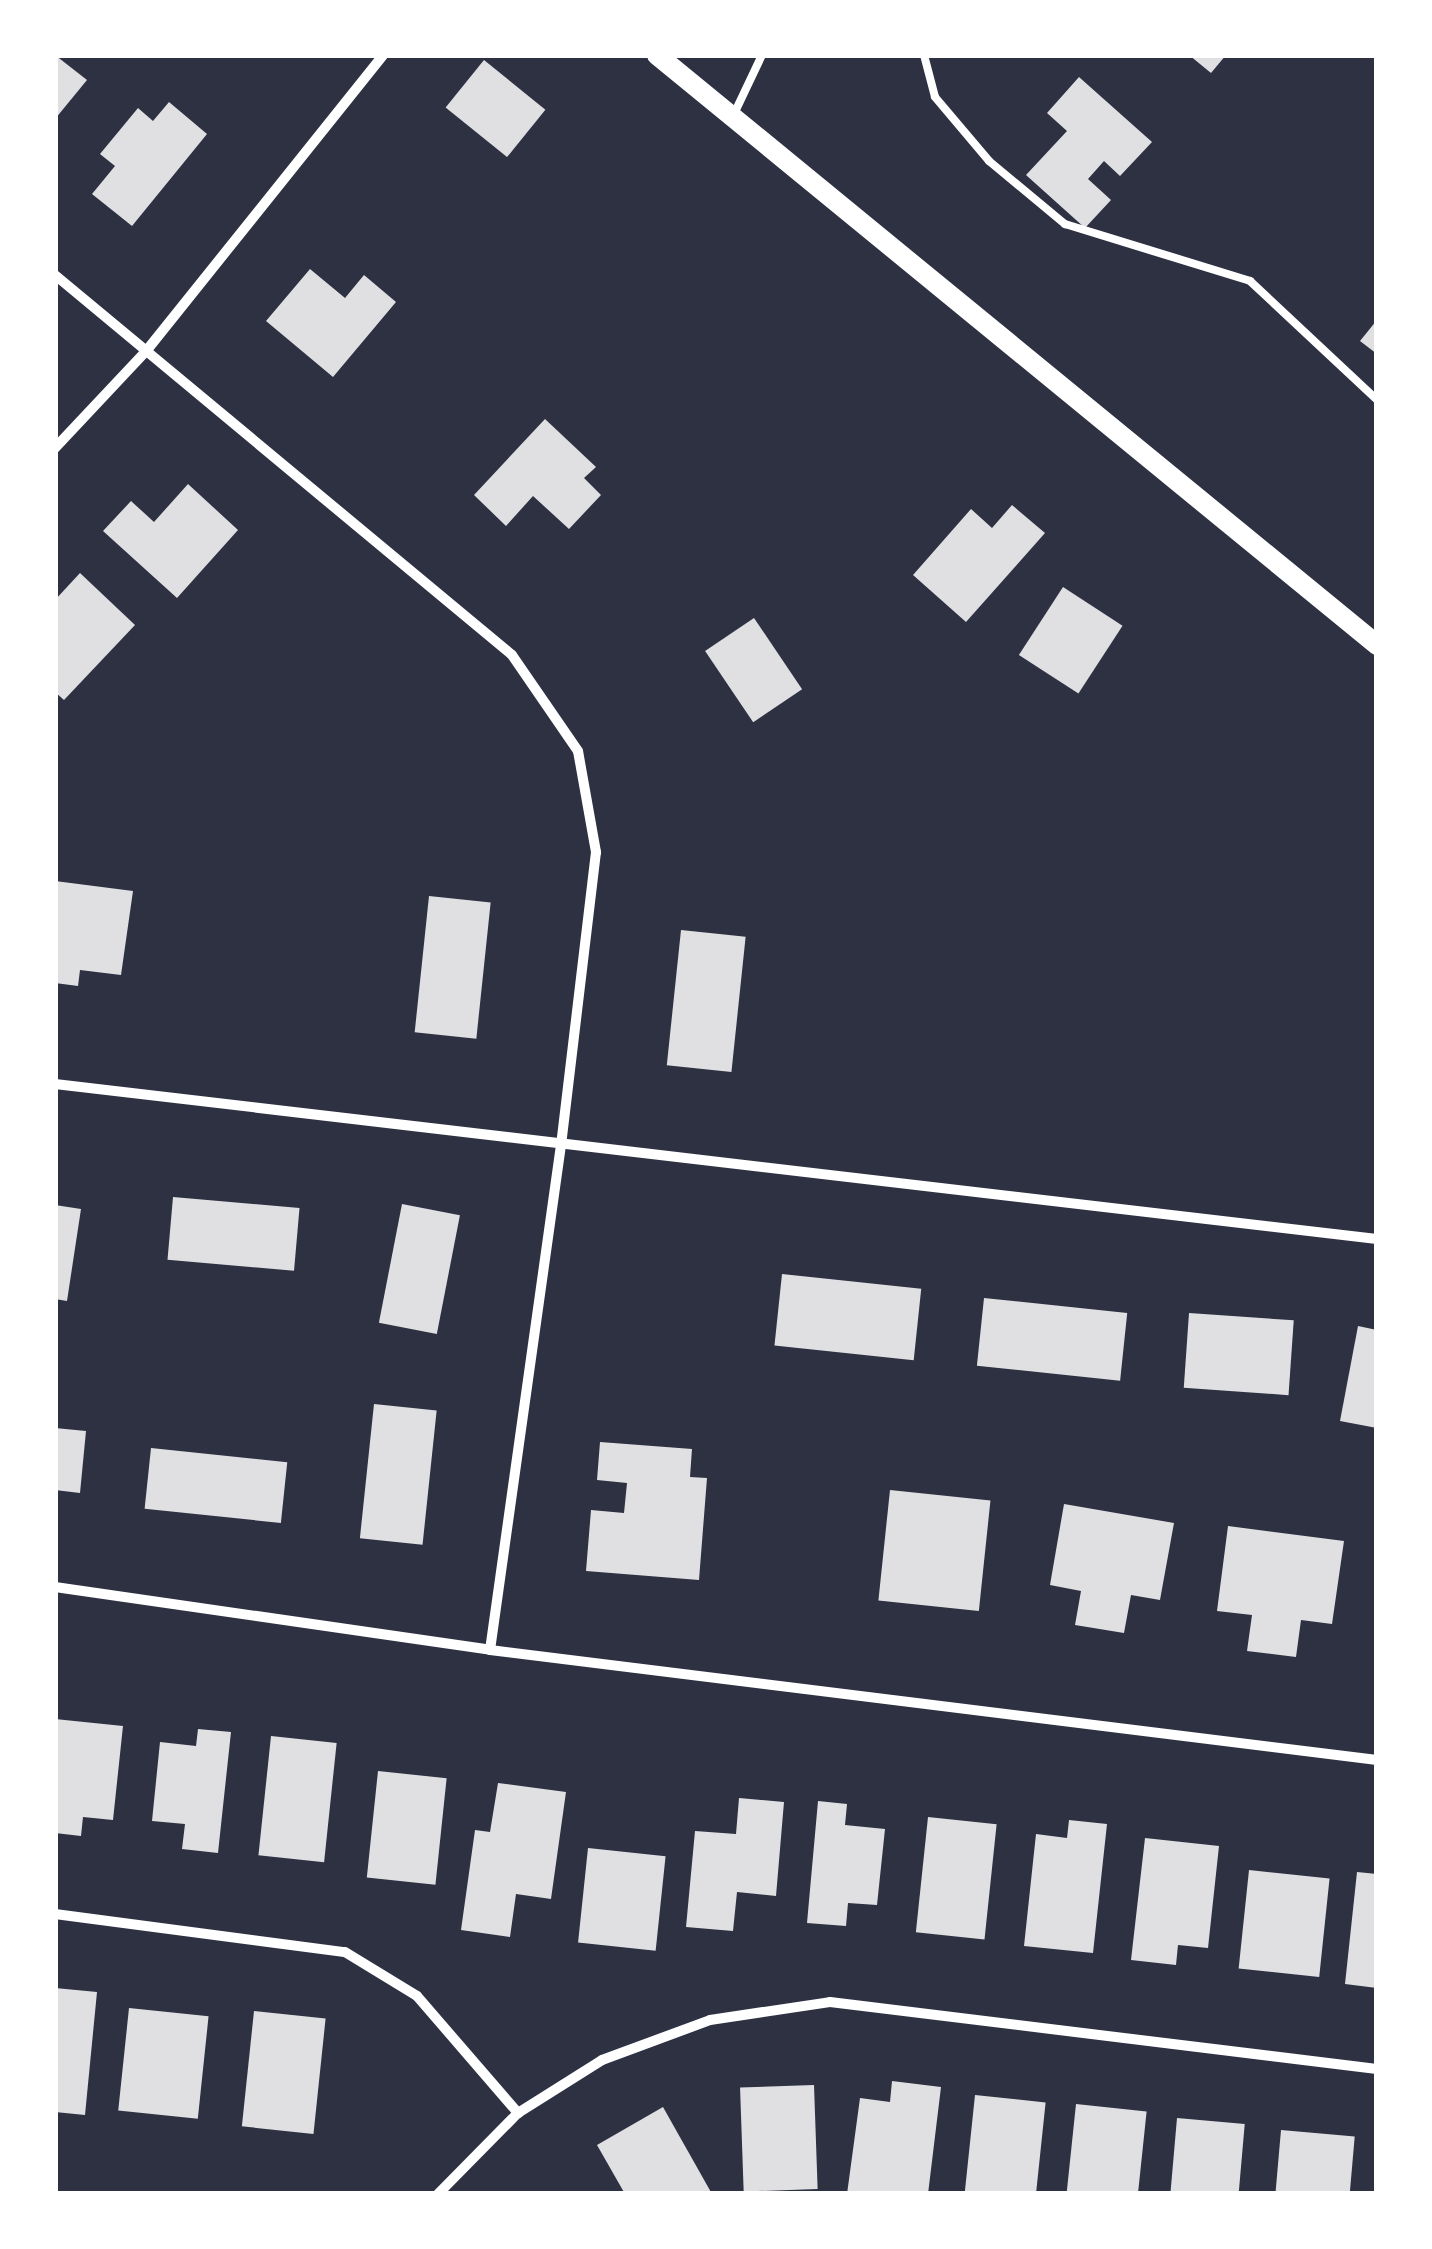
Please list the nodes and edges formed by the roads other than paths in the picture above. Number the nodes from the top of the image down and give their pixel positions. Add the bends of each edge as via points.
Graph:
1 (383, 55) edge
2 (657, 55) edge
3 (762, 55) edge
4 (924, 55) edge
5 (732, 118) junction
6 (55, 275) edge
7 (148, 350) junction
8 (1377, 400) edge
9 (55, 448) edge
10 (1377, 646) edge
11 (55, 1084) edge
12 (562, 1145) junction
13 (1377, 1239) edge
14 (55, 1587) edge
15 (490, 1650) junction
16 (1377, 1760) edge
17 (55, 1914) edge
18 (1377, 2068) edge
19 (518, 2112) junction
20 (438, 2194) edge

1 - 7 street
2 - 5 main road
3 - 5 lane
4 - 8 lane via 935,97 989,161 1066,224 1250,281
5 - 10 main road
6 - 7 street
7 - 9 street
7 - 12 street via 512,655 578,751 596,852
11 - 12 street
12 - 13 street
12 - 15 street
14 - 15 street
15 - 16 street
17 - 19 street via 345,1952 416,1996
18 - 19 street via 830,2002 710,2020 602,2060
19 - 20 street

